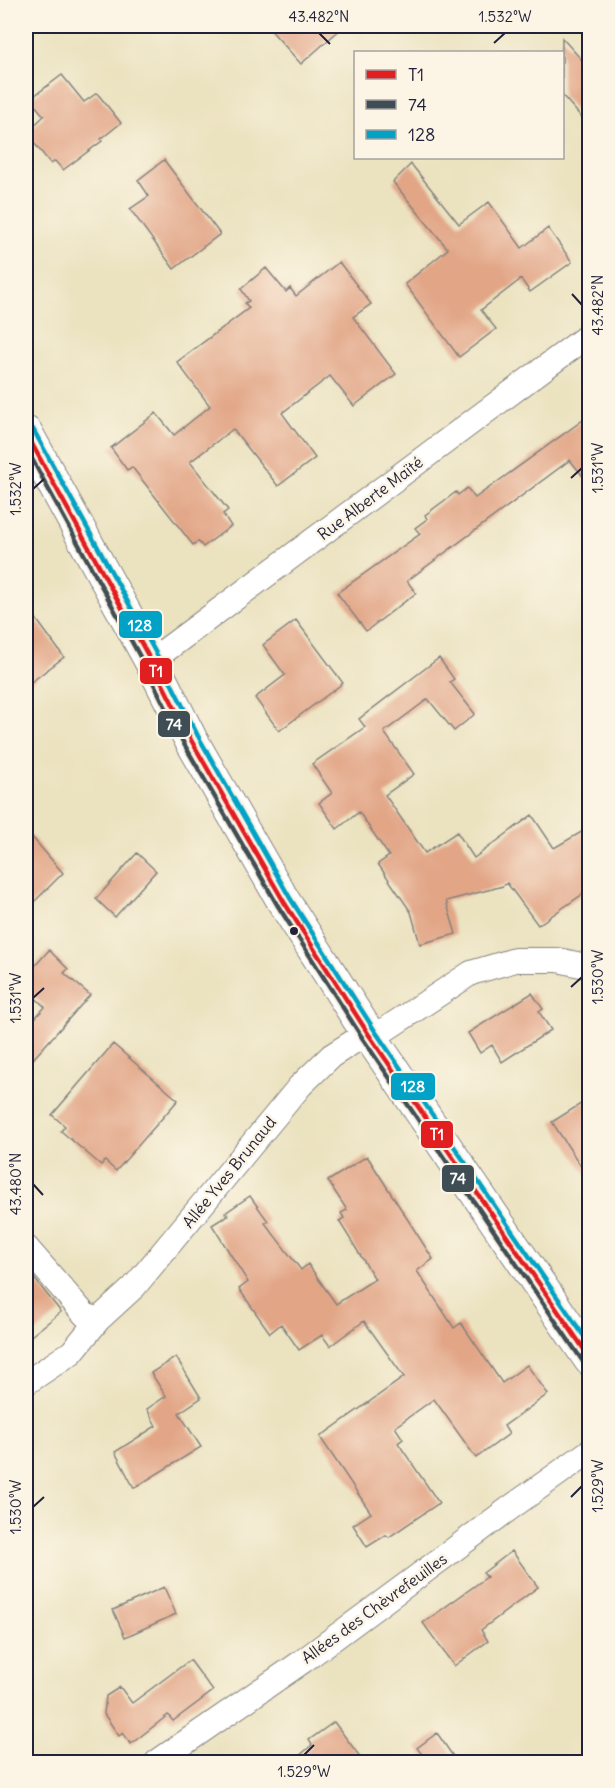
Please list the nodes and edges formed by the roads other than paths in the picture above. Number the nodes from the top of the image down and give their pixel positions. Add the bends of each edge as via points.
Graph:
1 (590, 334) edge
2 (29, 445) edge
3 (151, 661) junction
4 (590, 967) edge
5 (369, 1035) junction
6 (26, 1247) edge
7 (98, 1320) junction
8 (590, 1359) edge
9 (26, 1383) edge
10 (590, 1451) edge
11 (157, 1762) edge

1 - 3 street, Rue Alberte Maïté
2 - 3 main road
3 - 5 main road via 284,902
4 - 5 street, Allée Yves Brunaud via 558,960 515,960 471,973 386,1029
5 - 7 street, Allée Yves Brunaud via 331,1056 300,1086 134,1287
5 - 8 main road
6 - 7 street via 85,1315
7 - 9 street, Allée Yves Brunaud via 72,1352
10 - 11 street, Allées des Chèvrefeuilles via 303,1661

